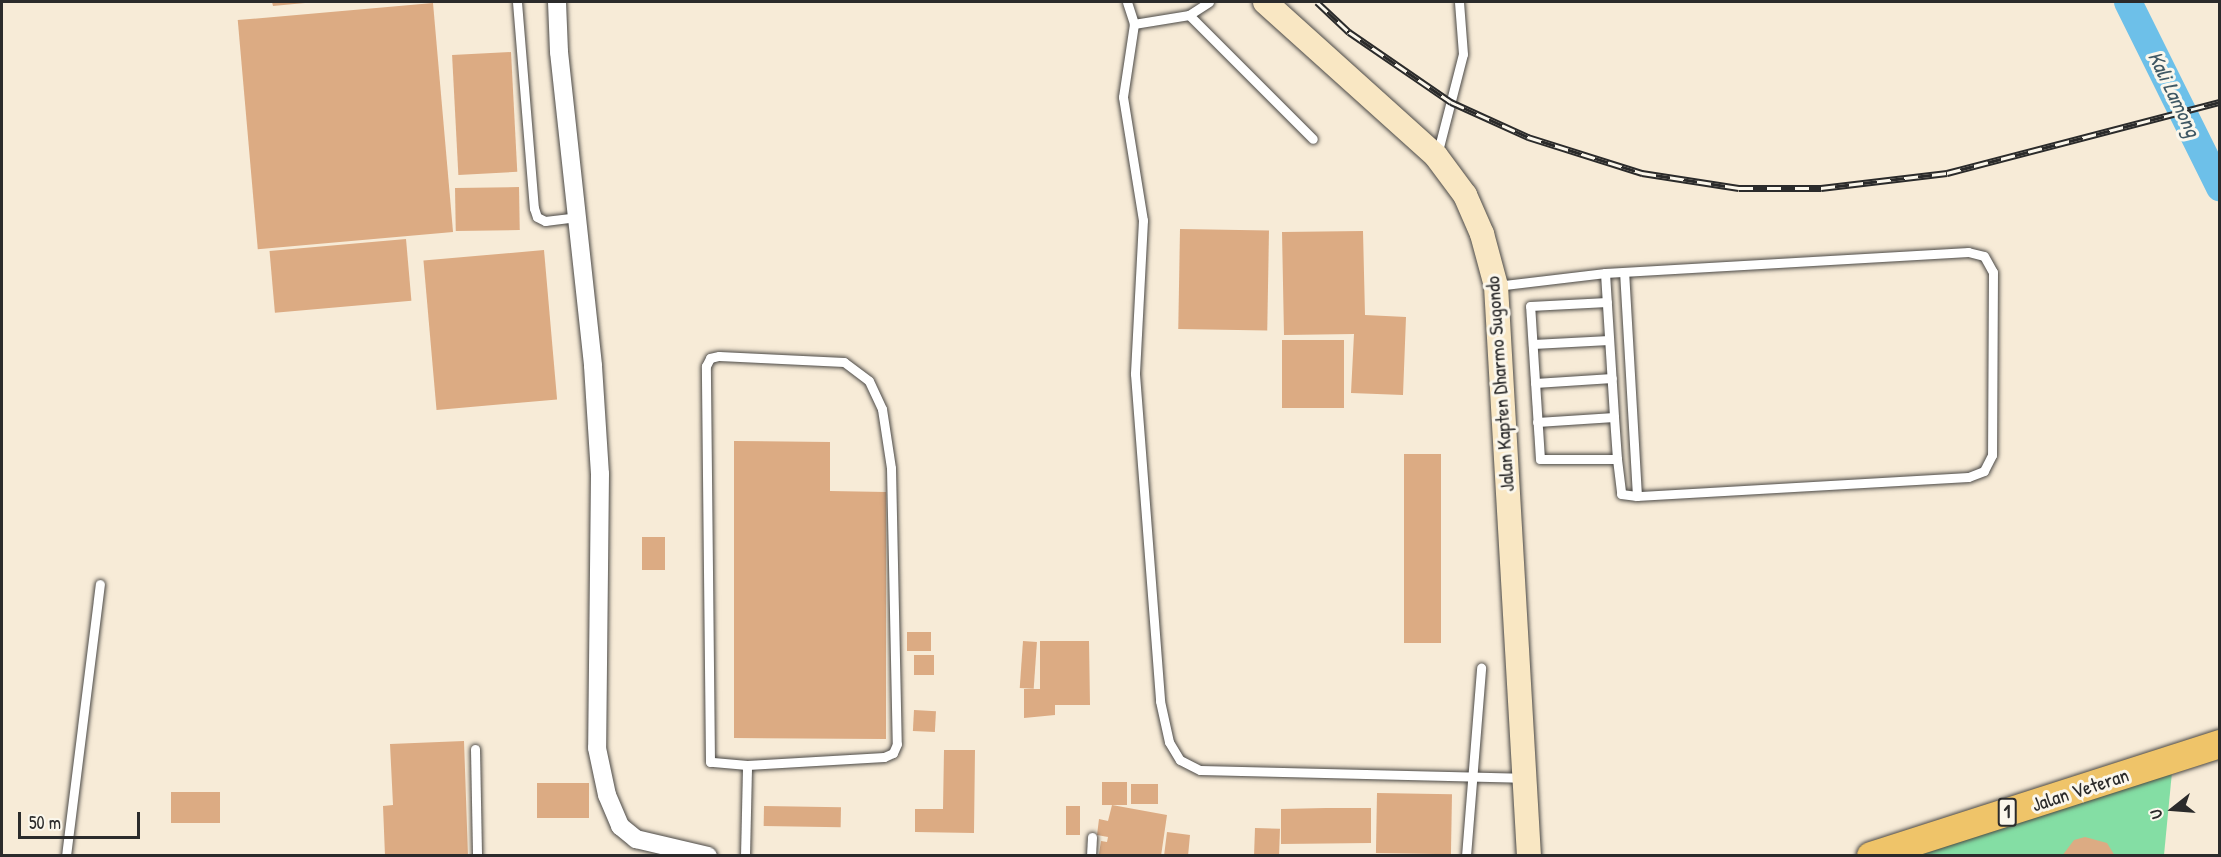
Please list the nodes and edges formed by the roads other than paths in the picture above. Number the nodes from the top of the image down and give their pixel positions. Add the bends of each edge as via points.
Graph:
1 (517, 2) edge
2 (557, 2) edge
3 (1127, 2) edge
4 (1209, 2) edge
5 (1264, 2) edge
6 (1459, 2) edge
7 (1189, 15) junction
8 (1134, 24) junction
9 (1314, 139) dead end
10 (1436, 156) junction
11 (577, 217) junction
12 (1605, 273) junction
13 (1624, 273) junction
14 (1496, 286) junction
15 (1607, 302) junction
16 (1609, 340) junction
17 (1533, 344) junction
18 (1612, 378) junction
19 (1535, 383) junction
20 (1614, 417) junction
21 (1537, 422) junction
22 (1617, 459) junction
23 (1637, 496) junction
24 (100, 584) dead end
25 (1481, 668) dead end
26 (2220, 744) edge
27 (475, 749) dead end
28 (747, 765) junction
29 (1472, 776) junction
30 (1521, 778) junction
31 (1092, 837) dead end
32 (66, 855) edge
33 (477, 855) edge
34 (708, 855) edge
35 (745, 855) edge
36 (1091, 855) edge
37 (1466, 855) edge
38 (1529, 855) edge
39 (1871, 855) edge

1 - 11 lane via 534,208 537,217 545,221
2 - 11 street
3 - 8 lane
4 - 7 lane
5 - 10 main road, Jalan Kapten Dharmo Sugondo
6 - 10 lane via 1462,54
7 - 8 lane
7 - 9 lane
8 - 29 lane via 1123,97 1143,220 1135,374 1160,701 1169,742 1180,760 1200,770
10 - 14 main road, Jalan Kapten Dharmo Sugondo via 1465,195 1482,234
11 - 34 street via 600,474 597,748 607,795 620,826 636,839
12 - 13 lane
12 - 14 lane
12 - 15 lane
13 - 23 lane
13 - 23 lane via 1968,252 1984,256 1992,272 1992,455 1984,471 1968,477
14 - 30 main road, Jalan Kapten Dharmo Sugondo
15 - 16 lane
15 - 17 lane via 1530,306
16 - 17 lane
16 - 18 lane
17 - 19 lane
18 - 19 lane
18 - 20 lane
19 - 21 lane
20 - 21 lane
20 - 22 lane
21 - 22 lane via 1540,459
22 - 23 lane via 1621,495
24 - 32 lane
25 - 29 lane
26 - 39 highway, Jalan Veteran / 1
27 - 33 lane
28 - 28 lane via 884,757 893,753 897,744 891,468 882,409 868,381 844,362 719,356 710,358 706,366 708,756 716,764
28 - 35 lane
29 - 30 lane
29 - 37 lane
30 - 38 main road, Jalan Kapten Dharmo Sugondo
31 - 36 lane

